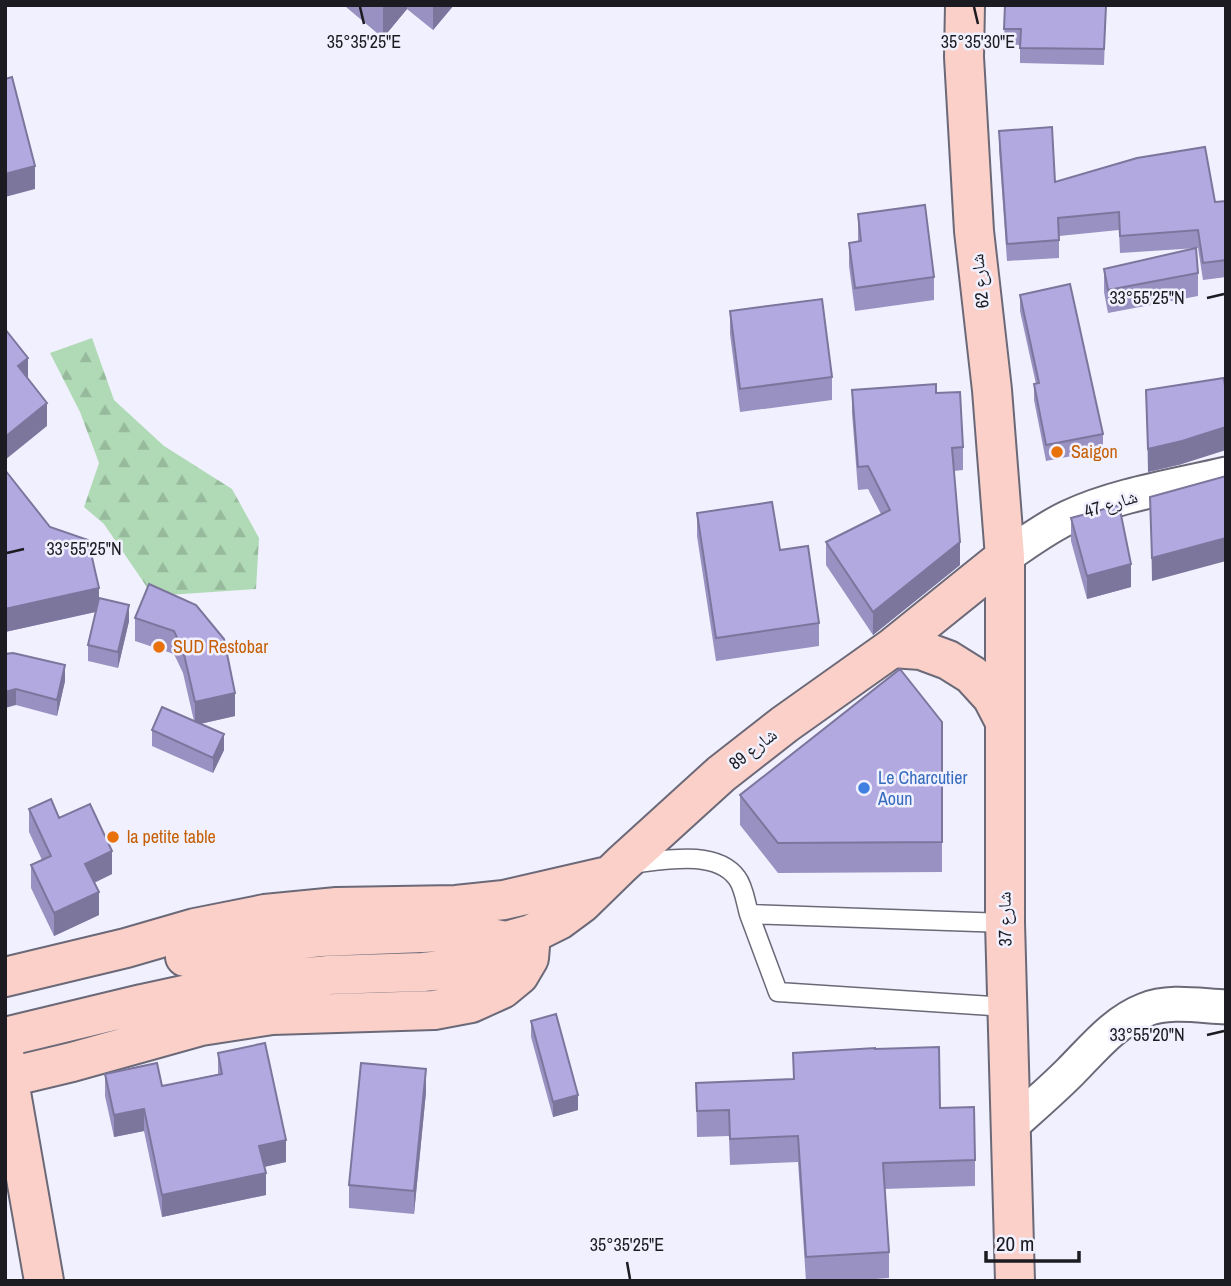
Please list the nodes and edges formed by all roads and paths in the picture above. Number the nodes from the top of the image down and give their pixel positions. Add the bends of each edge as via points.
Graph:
1 (965, 5) edge
2 (1226, 474) edge
3 (1005, 557) junction
4 (892, 648) junction
5 (1005, 722) junction
6 (616, 870) junction
7 (749, 914) junction
8 (1005, 923) junction
9 (518, 938) junction
10 (5, 977) edge
11 (5, 998) edge
12 (1007, 1007) junction
13 (1226, 1007) edge
14 (5, 1037) edge
15 (7, 1071) edge
16 (1010, 1127) junction
17 (44, 1281) edge
18 (1015, 1281) edge

1 - 3 street, شارع 62 via 974,231
2 - 3 street, شارع 47 via 1121,498 1070,517
3 - 4 street, شارع 89
3 - 5 street, شارع 37
4 - 5 street via 921,650 972,675 992,696
4 - 6 street, شارع 89 via 721,774
5 - 8 street, شارع 37
6 - 7 lane via 701,858 722,865 738,879
6 - 9 street, شارع 89 via 559,920
6 - 10 street via 504,900 265,914
7 - 8 lane
7 - 12 lane via 778,992
8 - 12 street, شارع 37
9 - 11 street via 447,932 321,937 226,949
9 - 14 street, شارع 89 via 453,969 234,984
9 - 15 street via 529,958 519,975 502,989 471,1003 434,1010 272,1015
12 - 16 street, شارع 37
13 - 16 street via 1168,1004 1145,1010 1104,1037
15 - 17 street
16 - 18 street, شارع 37

